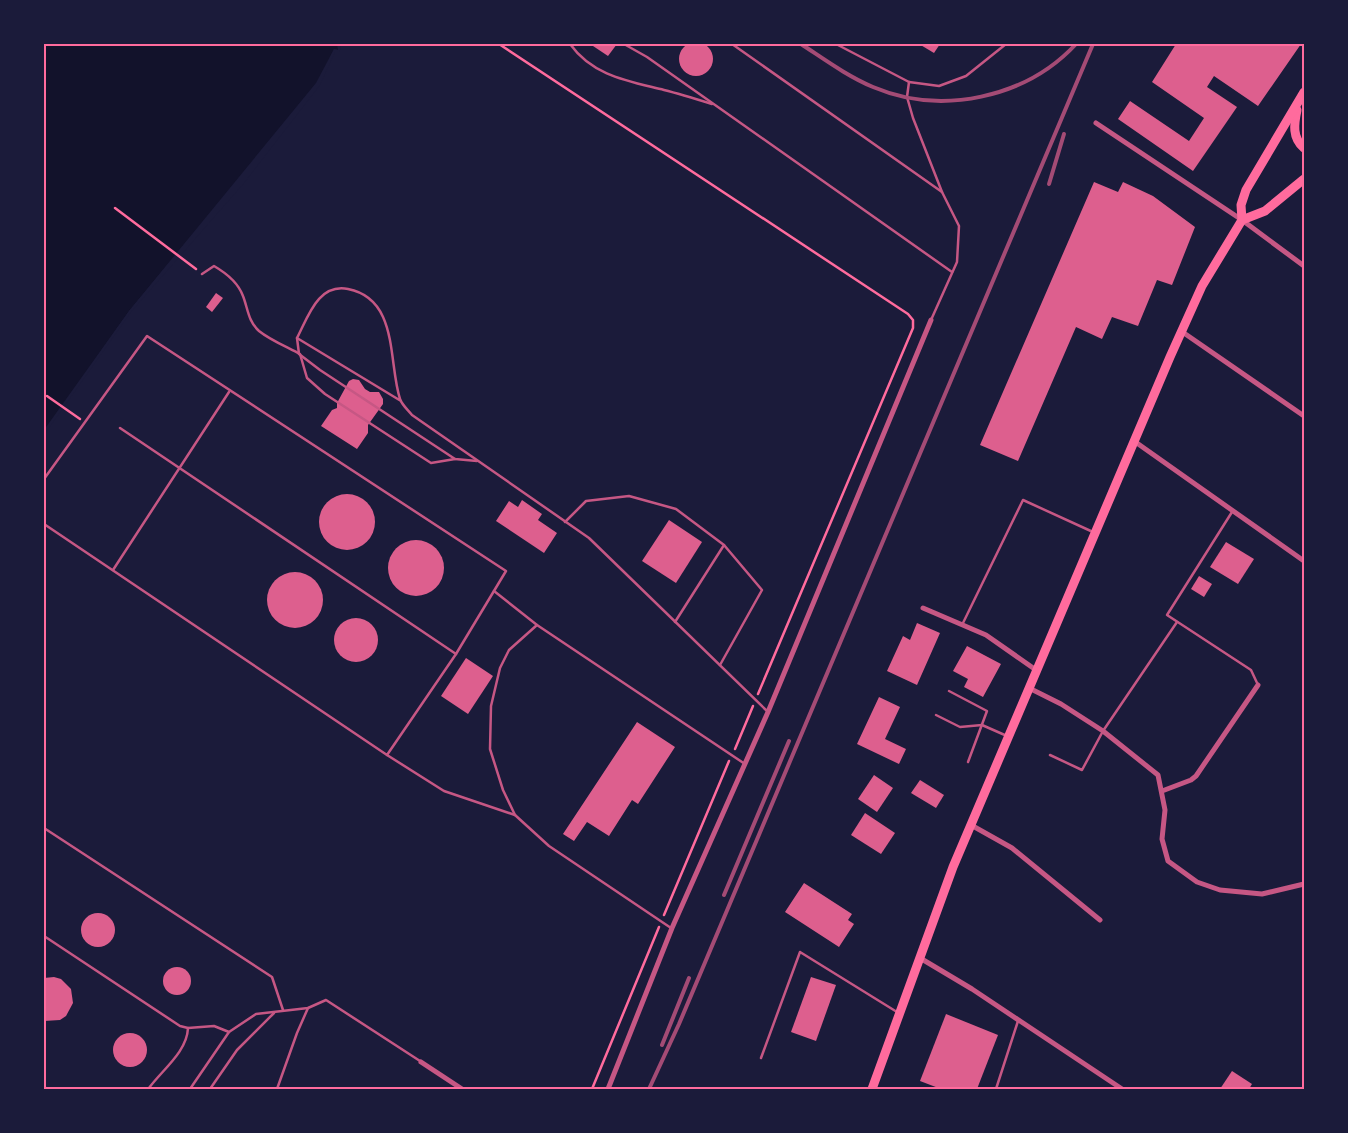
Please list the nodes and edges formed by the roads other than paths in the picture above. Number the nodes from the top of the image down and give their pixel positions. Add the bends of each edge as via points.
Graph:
1 (570, 44) edge
2 (624, 44) edge
3 (732, 44) edge
4 (836, 44) edge
5 (1006, 44) edge
6 (909, 82) junction
7 (1304, 92) edge
8 (1299, 103) junction
9 (716, 106) junction
10 (1096, 123) dead end
11 (1304, 148) edge
12 (1304, 179) edge
13 (942, 192) junction
14 (1242, 220) junction
15 (1304, 266) edge
16 (952, 272) junction
17 (202, 274) road end
18 (931, 320) joint
19 (1181, 331) junction
20 (297, 338) junction
21 (300, 354) junction
22 (228, 392) junction
23 (401, 401) junction
24 (1304, 416) edge
25 (120, 428) dead end
26 (1134, 441) junction
27 (455, 459) junction
28 (478, 461) junction
29 (179, 468) junction
30 (44, 479) edge
31 (1233, 511) junction
32 (565, 522) junction
33 (44, 524) edge
34 (1094, 533) junction
35 (724, 545) junction
36 (1304, 561) edge
37 (112, 570) junction
38 (494, 591) junction
39 (923, 608) dead end
40 (675, 622) junction
41 (1177, 622) junction
42 (963, 623) junction
43 (537, 625) junction
44 (456, 654) junction
45 (720, 665) junction
46 (1036, 670) junction
47 (1258, 685) joint
48 (1028, 688) junction
49 (949, 690) dead end
50 (768, 712) junction
51 (936, 715) dead end
52 (982, 725) junction
53 (1103, 731) junction
54 (1008, 737) junction
55 (387, 755) junction
56 (1050, 755) dead end
57 (968, 762) dead end
58 (745, 764) junction
59 (1162, 791) junction
60 (515, 815) junction
61 (971, 825) junction
62 (44, 828) edge
63 (1304, 884) edge
64 (1100, 920) dead end
65 (672, 928) junction
66 (44, 936) edge
67 (920, 958) junction
68 (308, 1008) junction
69 (283, 1010) junction
70 (275, 1012) junction
71 (899, 1013) junction
72 (1018, 1020) junction
73 (188, 1028) junction
74 (229, 1032) junction
75 (762, 1058) dead end
76 (421, 1062) joint
77 (44, 1087) edge
78 (48, 1089) edge
79 (151, 1089) edge
80 (190, 1089) edge
81 (210, 1089) edge
82 (277, 1089) edge
83 (462, 1089) edge
84 (608, 1089) edge
85 (872, 1089) edge
86 (996, 1089) edge
87 (1122, 1089) edge

1 - 9 lane via 596,69 622,80
2 - 9 lane
3 - 13 lane
4 - 6 lane
5 - 6 lane via 966,76 939,86
6 - 13 lane via 908,97 913,118
7 - 8 main road
8 - 11 main road via 1295,130 1297,142
8 - 14 main road via 1246,190 1241,205
9 - 16 lane
10 - 14 street
12 - 14 main road via 1265,211
13 - 16 lane via 959,226
14 - 15 street
14 - 19 main road via 1202,286
16 - 18 lane
17 - 21 lane via 214,266 226,273 238,284 248,316 259,331
18 - 50 street
19 - 24 street
19 - 26 main road
20 - 21 lane
20 - 23 lane
20 - 23 lane via 316,301 327,291 343,288 368,297 384,318
21 - 27 lane
21 - 27 lane via 307,378 325,394 431,463
22 - 29 lane
22 - 30 lane via 147,336
22 - 38 lane via 506,571
23 - 28 lane via 412,415
25 - 29 lane
26 - 31 street
26 - 34 main road
27 - 28 lane
28 - 32 lane
29 - 37 lane
29 - 44 lane
31 - 36 street
31 - 41 lane via 1167,615
32 - 35 lane via 586,501 628,496 676,509
32 - 40 lane via 590,538
33 - 37 lane
34 - 42 lane via 1023,500
34 - 46 main road
35 - 40 lane
35 - 45 lane via 762,590
37 - 55 lane
38 - 43 lane
38 - 44 lane
39 - 42 street
40 - 45 lane
41 - 47 lane via 1251,670
41 - 53 lane
42 - 46 street via 986,634
43 - 58 lane
43 - 60 lane via 509,650 500,668 491,706 490,749
44 - 55 lane
45 - 50 lane
46 - 48 main road
47 - 59 street via 1196,776
48 - 53 street via 1061,704
48 - 54 main road
49 - 52 lane via 987,711
50 - 58 street
51 - 52 lane via 960,727
52 - 54 lane
52 - 57 lane
53 - 56 lane via 1082,770
53 - 59 street via 1158,775
54 - 61 main road
55 - 60 lane via 444,791
58 - 65 street
59 - 63 street via 1165,810 1162,839 1168,861 1197,882 1220,890 1262,894
60 - 65 lane via 549,846
61 - 64 street via 1012,848
61 - 67 main road
62 - 69 lane via 272,977
65 - 84 street
66 - 73 lane via 180,1026
67 - 71 main road
67 - 72 street
68 - 69 lane
68 - 76 lane via 326,1000
68 - 82 lane
69 - 70 lane
70 - 74 lane via 256,1014
70 - 81 lane via 237,1050
71 - 75 lane via 800,952
71 - 85 main road
72 - 86 lane
72 - 87 street
73 - 74 lane via 214,1026
73 - 79 lane via 188,1037
74 - 80 lane
76 - 83 street
77 - 78 lane

